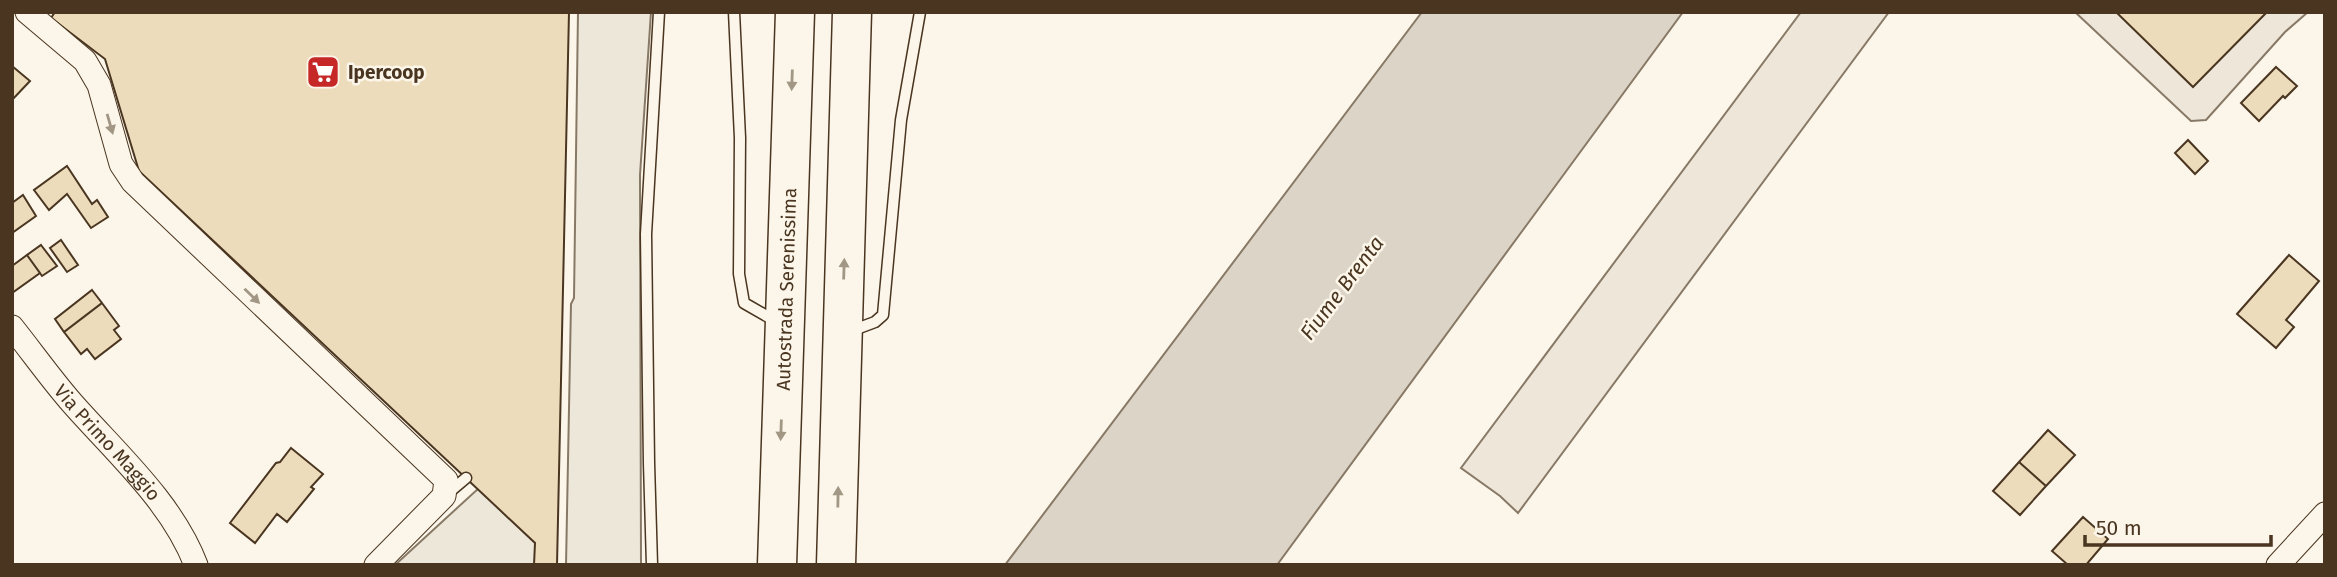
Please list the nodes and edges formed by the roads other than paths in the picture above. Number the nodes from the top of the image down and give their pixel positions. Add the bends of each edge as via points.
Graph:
1 (27, 12) edge
2 (659, 12) edge
3 (734, 12) edge
4 (794, 12) edge
5 (852, 12) edge
6 (920, 12) edge
7 (785, 326) junction
8 (12, 327) edge
9 (842, 335) junction
10 (2325, 514) edge
11 (196, 565) edge
12 (376, 565) edge
13 (652, 565) edge
14 (776, 565) edge
15 (836, 565) edge
16 (2277, 565) edge

1 -> 12 street via 85,61 99,85 121,164 133,182 452,484
2 - 13 lane via 646,234
3 - 7 lane via 740,138 739,274 744,303
4 -> 7 highway, Autostrada Serenissima
9 -> 5 highway
6 - 9 lane via 901,120 883,315
7 -> 14 highway, Autostrada Serenissima
8 - 11 street, Via Primo Maggio via 69,400 142,480 186,539
15 -> 9 highway
10 - 16 street

